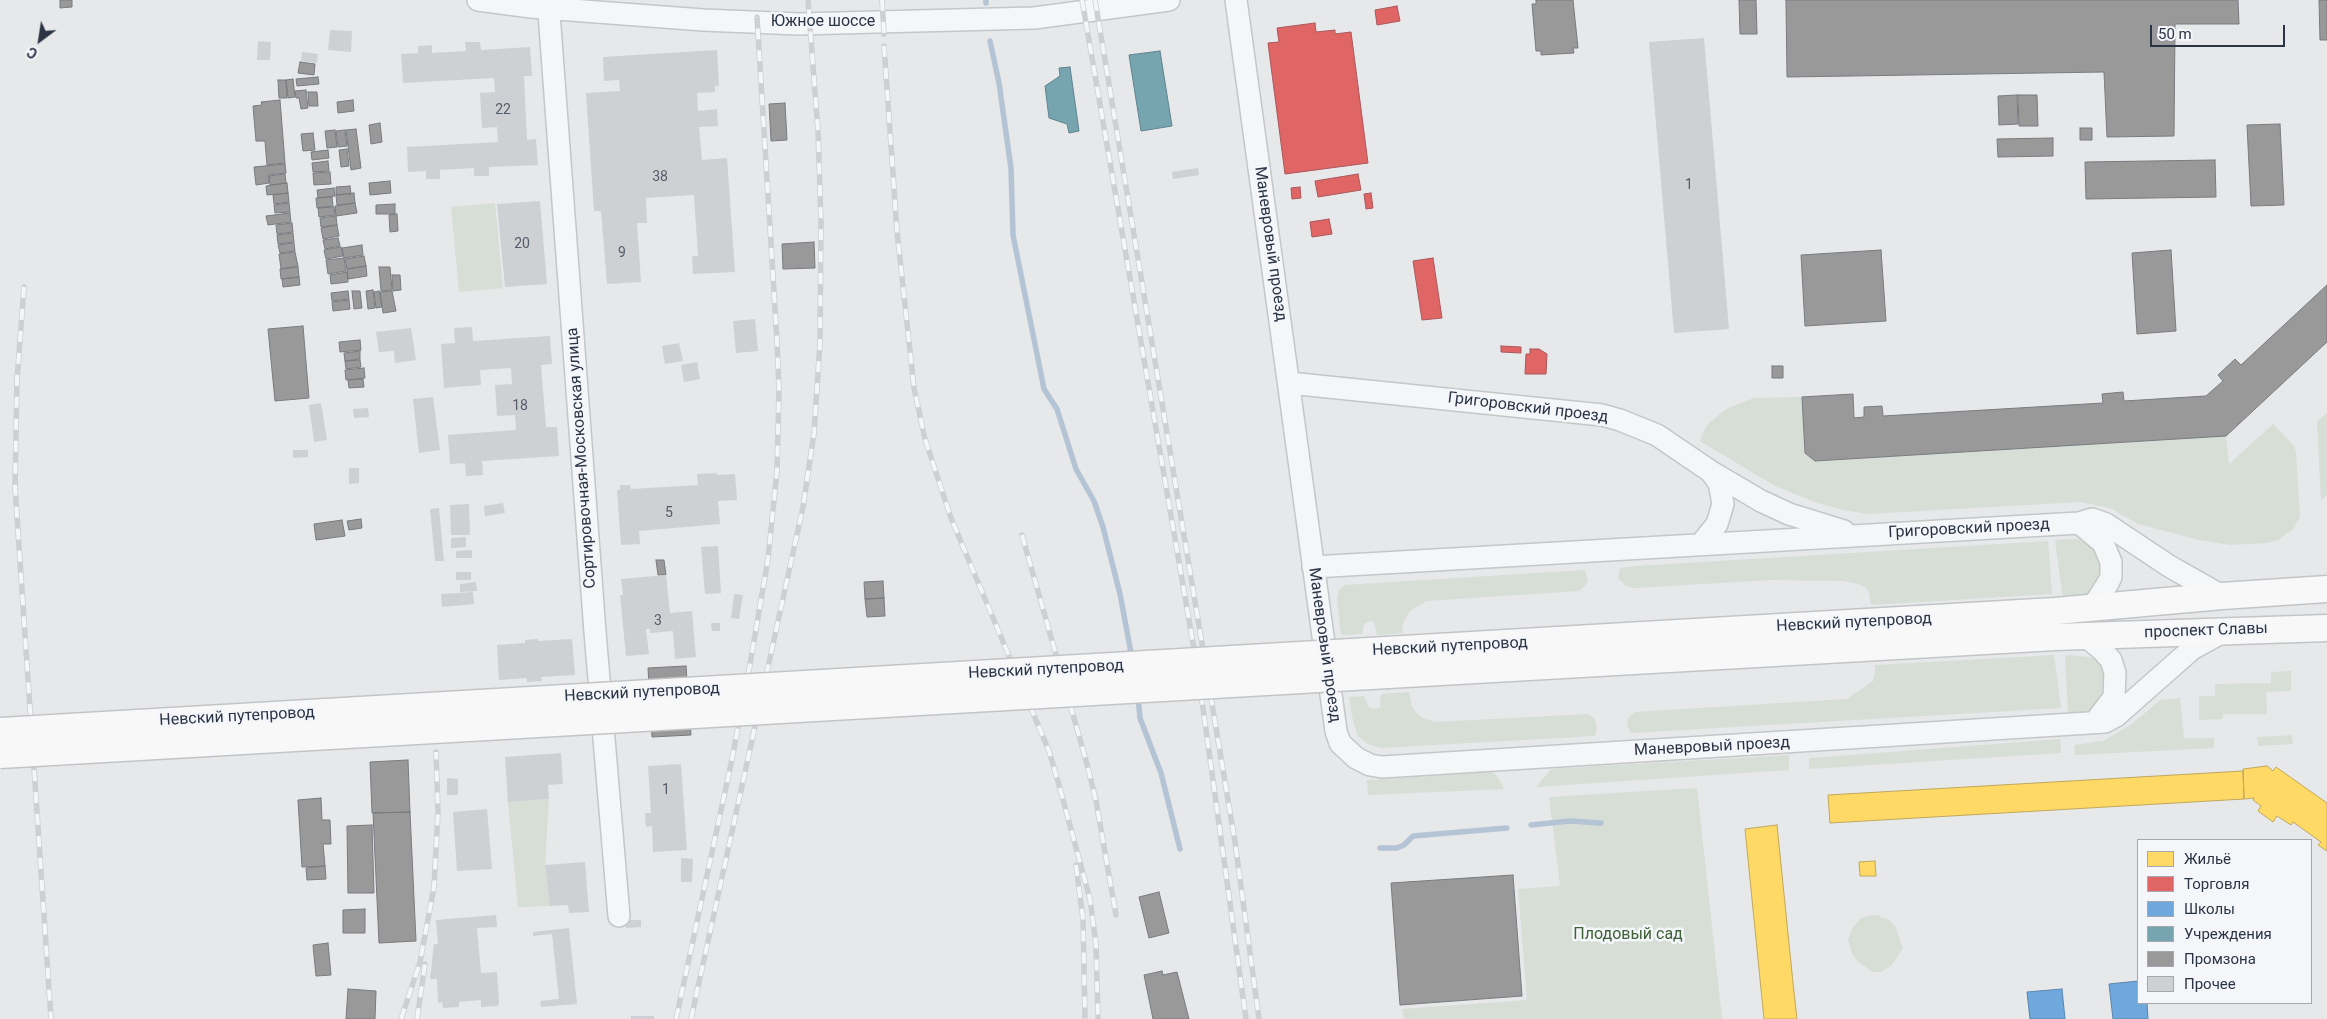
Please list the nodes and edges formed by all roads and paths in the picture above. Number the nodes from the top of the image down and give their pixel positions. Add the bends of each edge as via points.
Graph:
1 (478, 0) edge
2 (1169, 0) edge
3 (1236, 0) edge
4 (549, 4) edge
5 (1289, 383) junction
6 (1710, 471) junction
7 (2079, 523) junction
8 (1858, 535) junction
9 (1701, 544) junction
10 (1313, 567) junction
11 (2327, 589) edge
12 (2222, 596) junction
13 (2092, 608) junction
14 (2327, 628) edge
15 (2228, 630) junction
16 (2086, 636) junction
17 (1387, 663) junction
18 (2093, 724) junction
19 (0, 731) edge
20 (0, 755) edge
21 (619, 916) dead end

1 - 4 street, Южное шоссе
2 - 4 street, Южное шоссе via 1034,18 799,24 703,20
3 - 5 street, Маневровый проезд
4 - 21 street, Сортировочная-Московская улица
5 - 6 street, Григоровский проезд via 1602,416 1646,430
5 - 10 street, Маневровый проезд
6 - 8 street, Григоровский проезд via 1789,514
6 - 9 street via 1719,483 1723,504 1716,524
7 - 8 street, Григоровский проезд
7 - 12 street, Григоровский проезд via 2092,519 2106,524
7 - 13 street via 2103,543 2111,562 2111,577
8 - 9 street, Григоровский проезд
9 - 10 street, Григоровский проезд
10 - 18 street, Маневровый проезд via 1336,731 1348,752 1370,765 1382,767
11 - 12 main road, проспект Славы
12 - 13 main road, проспект Славы
13 - 17 main road, Невский путепровод
14 - 15 main road, проспект Славы
15 - 16 main road, проспект Славы
15 - 18 street, Маневровый проезд via 2192,649 2116,716
16 - 17 main road, Невский путепровод
16 - 18 street via 2111,660 2116,673 2114,697
17 - 19 main road, Невский путепровод, bridge
17 - 20 main road, Невский путепровод, bridge

